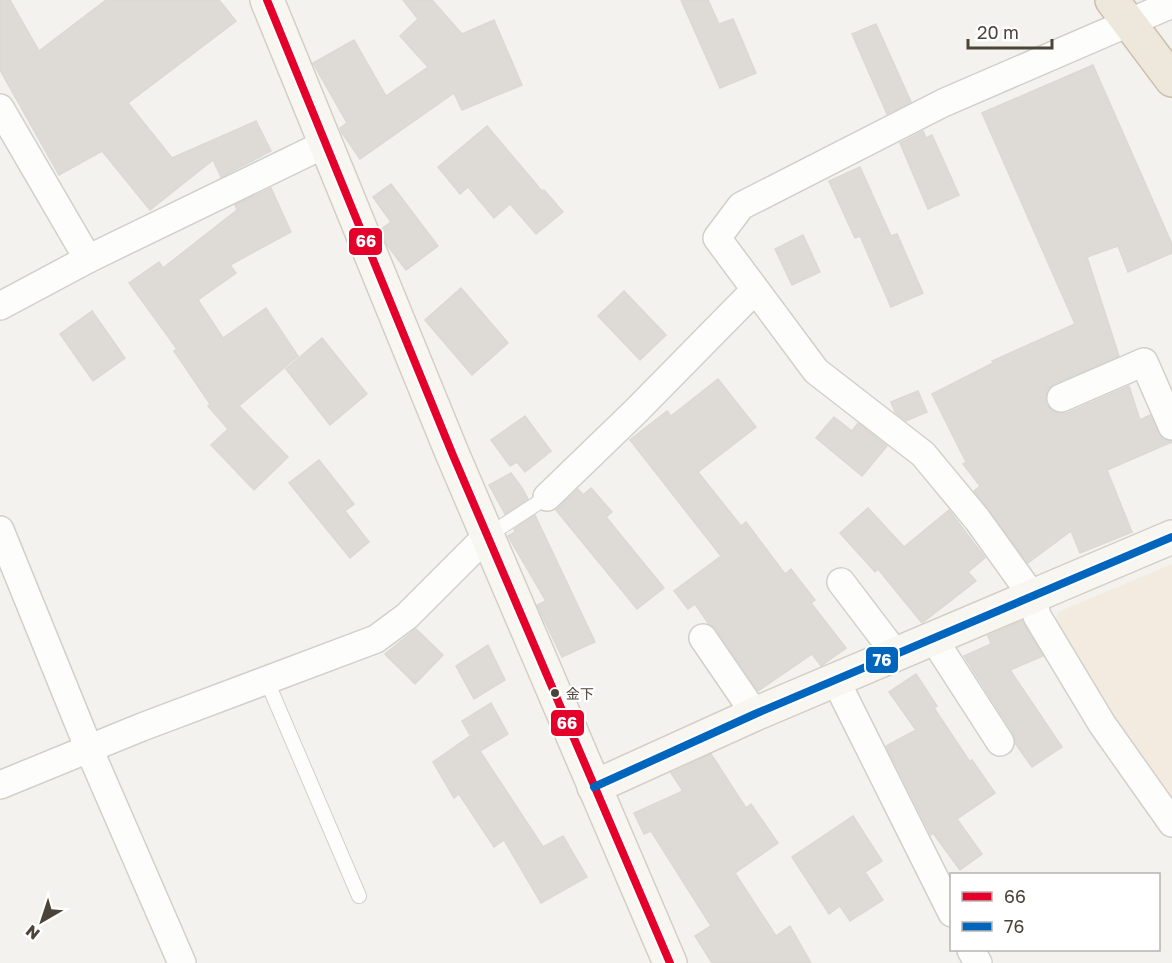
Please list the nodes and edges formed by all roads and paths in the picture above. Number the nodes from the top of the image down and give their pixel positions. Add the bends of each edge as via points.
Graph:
1 (267, 0) edge
2 (1172, 4) edge
3 (1121, 11) edge
4 (1172, 80) edge
5 (0, 108) edge
6 (325, 144) junction
7 (88, 259) junction
8 (754, 291) junction
9 (0, 306) edge
10 (1061, 398) dead end
11 (1172, 426) edge
12 (548, 497) joint
13 (0, 530) edge
14 (487, 536) junction
15 (1172, 537) edge
16 (841, 582) dead end
17 (1033, 597) junction
18 (704, 638) dead end
19 (933, 638) junction
20 (896, 653) junction
21 (266, 680) junction
22 (835, 680) junction
23 (755, 714) junction
24 (1000, 742) dead end
25 (89, 749) junction
26 (0, 785) edge
27 (594, 787) junction
28 (1172, 823) edge
29 (359, 896) dead end
30 (950, 911) edge
31 (182, 963) edge
32 (670, 963) edge

1 - 6 main road
2 - 3 street
3 - 4 highway
3 - 8 street via 741,206 717,238
5 - 7 street
6 - 7 street
6 - 14 main road
7 - 9 street
8 - 12 street
8 - 17 street via 816,371 923,454 977,519
10 - 11 street via 1144,362
12 - 14 lane
13 - 25 street
14 - 21 street via 407,616 376,639
14 - 27 main road
15 - 17 main road
16 - 20 street
17 - 19 main road
17 - 28 street via 1037,616 1096,714
18 - 23 street
19 - 20 main road
19 - 24 street
20 - 22 main road
21 - 25 street
21 - 29 lane
22 - 23 main road
22 - 30 street
23 - 27 main road
25 - 26 street
25 - 31 street
27 - 32 main road

